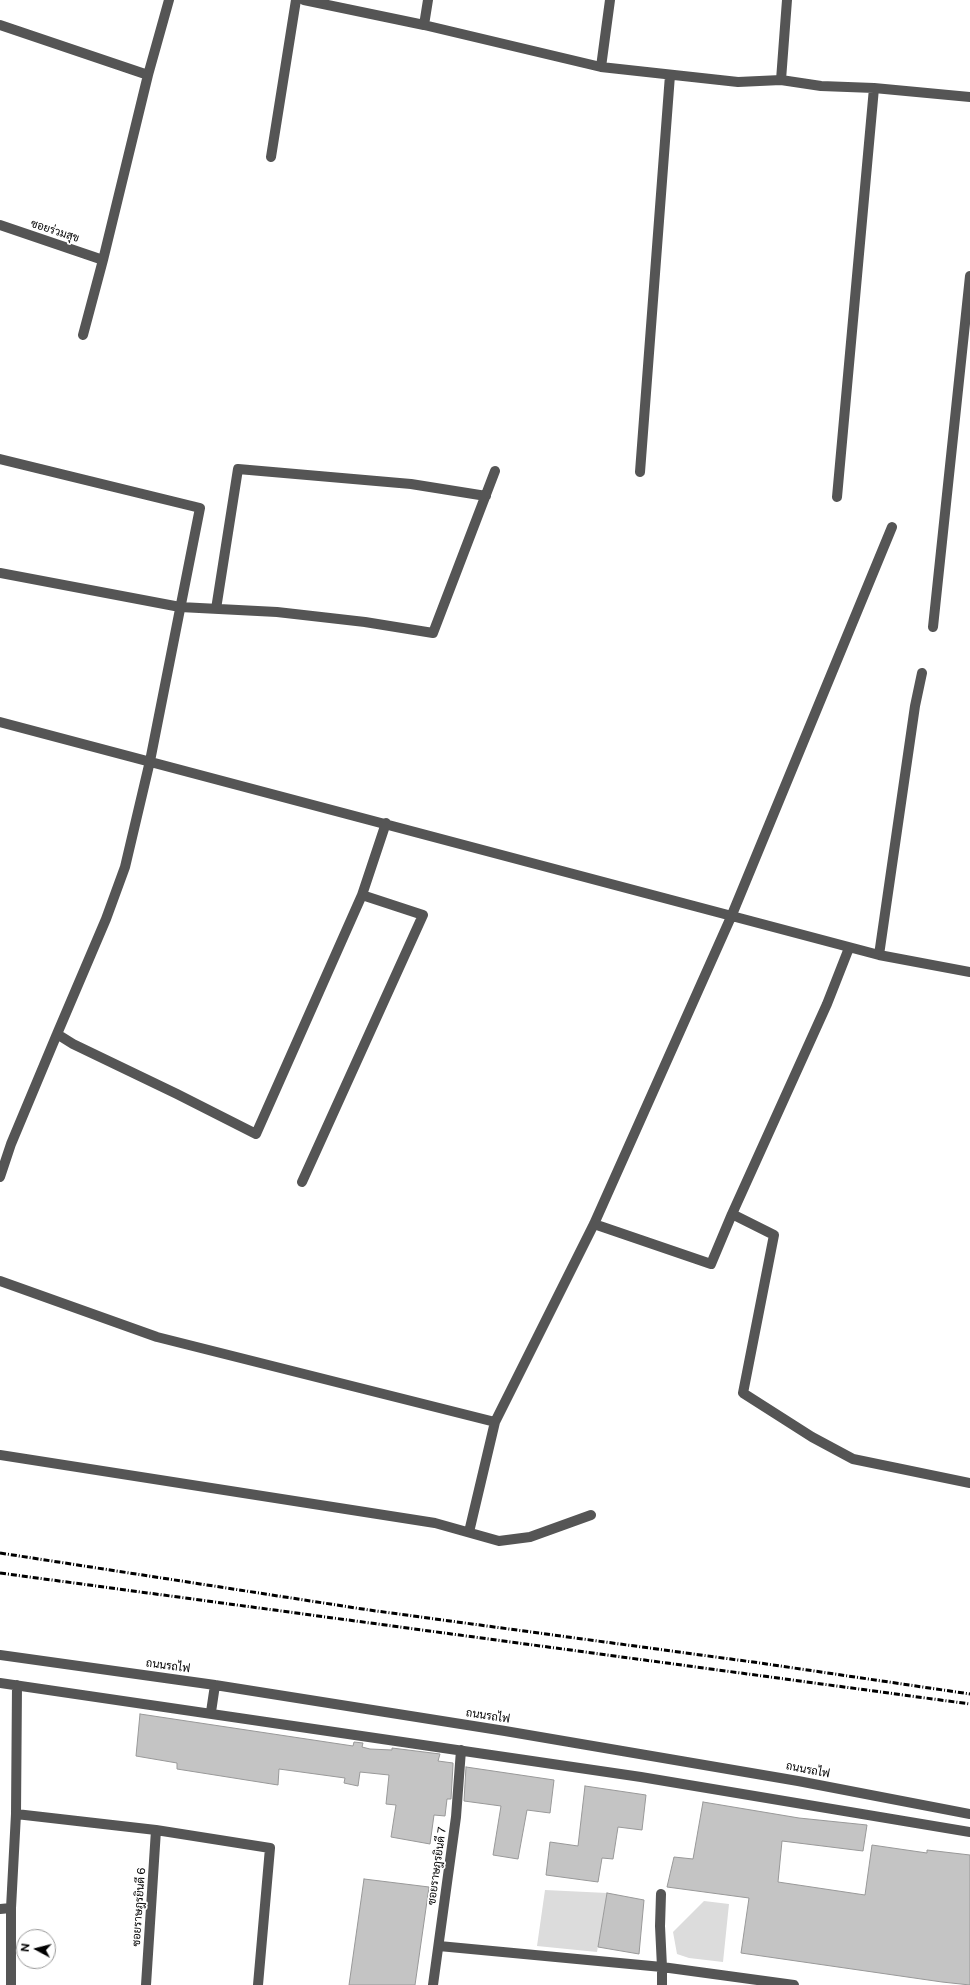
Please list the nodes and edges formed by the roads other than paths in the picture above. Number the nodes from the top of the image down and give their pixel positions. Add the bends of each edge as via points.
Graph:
1 (169, 0) edge
2 (296, 0) edge
3 (304, 0) edge
4 (428, 0) edge
5 (610, 0) edge
6 (787, 0) edge
7 (0, 25) edge
8 (424, 25) junction
9 (601, 68) junction
10 (148, 75) junction
11 (670, 75) junction
12 (781, 80) junction
13 (874, 88) junction
14 (970, 97) edge
15 (271, 157) dead end
16 (0, 225) edge
17 (103, 260) junction
18 (970, 276) edge
19 (83, 334) dead end
20 (0, 459) edge
21 (495, 471) dead end
22 (640, 472) dead end
23 (486, 496) junction
24 (837, 497) dead end
25 (892, 527) dead end
26 (0, 573) edge
27 (180, 607) junction
28 (216, 609) junction
29 (933, 627) dead end
30 (922, 673) dead end
31 (0, 722) edge
32 (150, 761) junction
33 (386, 823) junction
34 (362, 895) junction
35 (731, 917) junction
36 (849, 948) junction
37 (879, 956) junction
38 (970, 972) edge
39 (57, 1034) junction
40 (0, 1177) edge
41 (302, 1182) dead end
42 (732, 1214) junction
43 (594, 1224) junction
44 (0, 1280) edge
45 (495, 1422) junction
46 (0, 1455) edge
47 (970, 1483) edge
48 (591, 1515) dead end
49 (469, 1532) junction
50 (0, 1655) edge
51 (0, 1682) edge
52 (16, 1685) junction
53 (215, 1685) junction
54 (211, 1712) junction
55 (461, 1750) junction
56 (16, 1814) junction
57 (970, 1814) edge
58 (156, 1830) junction
59 (970, 1832) edge
60 (661, 1894) dead end
61 (11, 1908) junction
62 (0, 1909) edge
63 (439, 1946) junction
64 (662, 1968) junction
65 (11, 1985) edge
66 (146, 1985) edge
67 (258, 1985) edge
68 (433, 1985) edge
69 (662, 1985) edge
70 (794, 1985) edge

1 - 10 street
2 - 15 street
3 - 8 street
4 - 8 street
5 - 9 street
6 - 12 street
7 - 10 street
8 - 9 street
9 - 11 street
10 - 17 street
11 - 12 street via 738,82
11 - 22 street
12 - 13 street via 821,86
13 - 14 street
13 - 24 street
16 - 17 street, ซอยร่วมสุข
17 - 19 street
18 - 29 street
20 - 27 street via 200,508
21 - 23 street
23 - 28 street via 433,633 284,613
23 - 28 street via 411,484 238,469
25 - 35 street
26 - 27 street
27 - 28 street
27 - 32 street
30 - 37 street
31 - 32 street
32 - 33 street
32 - 39 street via 125,868
33 - 34 street
33 - 35 street
34 - 39 street via 256,1134
34 - 41 street via 423,915
35 - 36 street
35 - 43 street
36 - 37 street
36 - 42 street via 827,1004
37 - 38 street
39 - 40 street via 11,1144
42 - 43 street via 711,1264
42 - 47 street via 774,1236 743,1393 812,1437 853,1459
43 - 45 street
44 - 45 street via 157,1337
45 - 49 street
46 - 49 street via 435,1523
48 - 49 street via 517,1540 499,1541
50 - 53 street, ถนนรถไฟ
51 - 52 street
52 - 54 street
52 - 56 street
53 - 54 street
53 - 57 street, ถนนรถไฟ via 790,1779
54 - 55 street
55 - 59 street via 649,1778
55 - 63 street, ซอยราษฎรยินดี 7 via 456,1817
56 - 58 street
56 - 61 street
58 - 66 street, ซอยราษฎรยินดี 6
58 - 67 street via 270,1848
60 - 64 street
61 - 62 street
61 - 65 street
63 - 64 street
63 - 68 street, ซอยราษฎรยินดี 7
64 - 69 street
64 - 70 street

